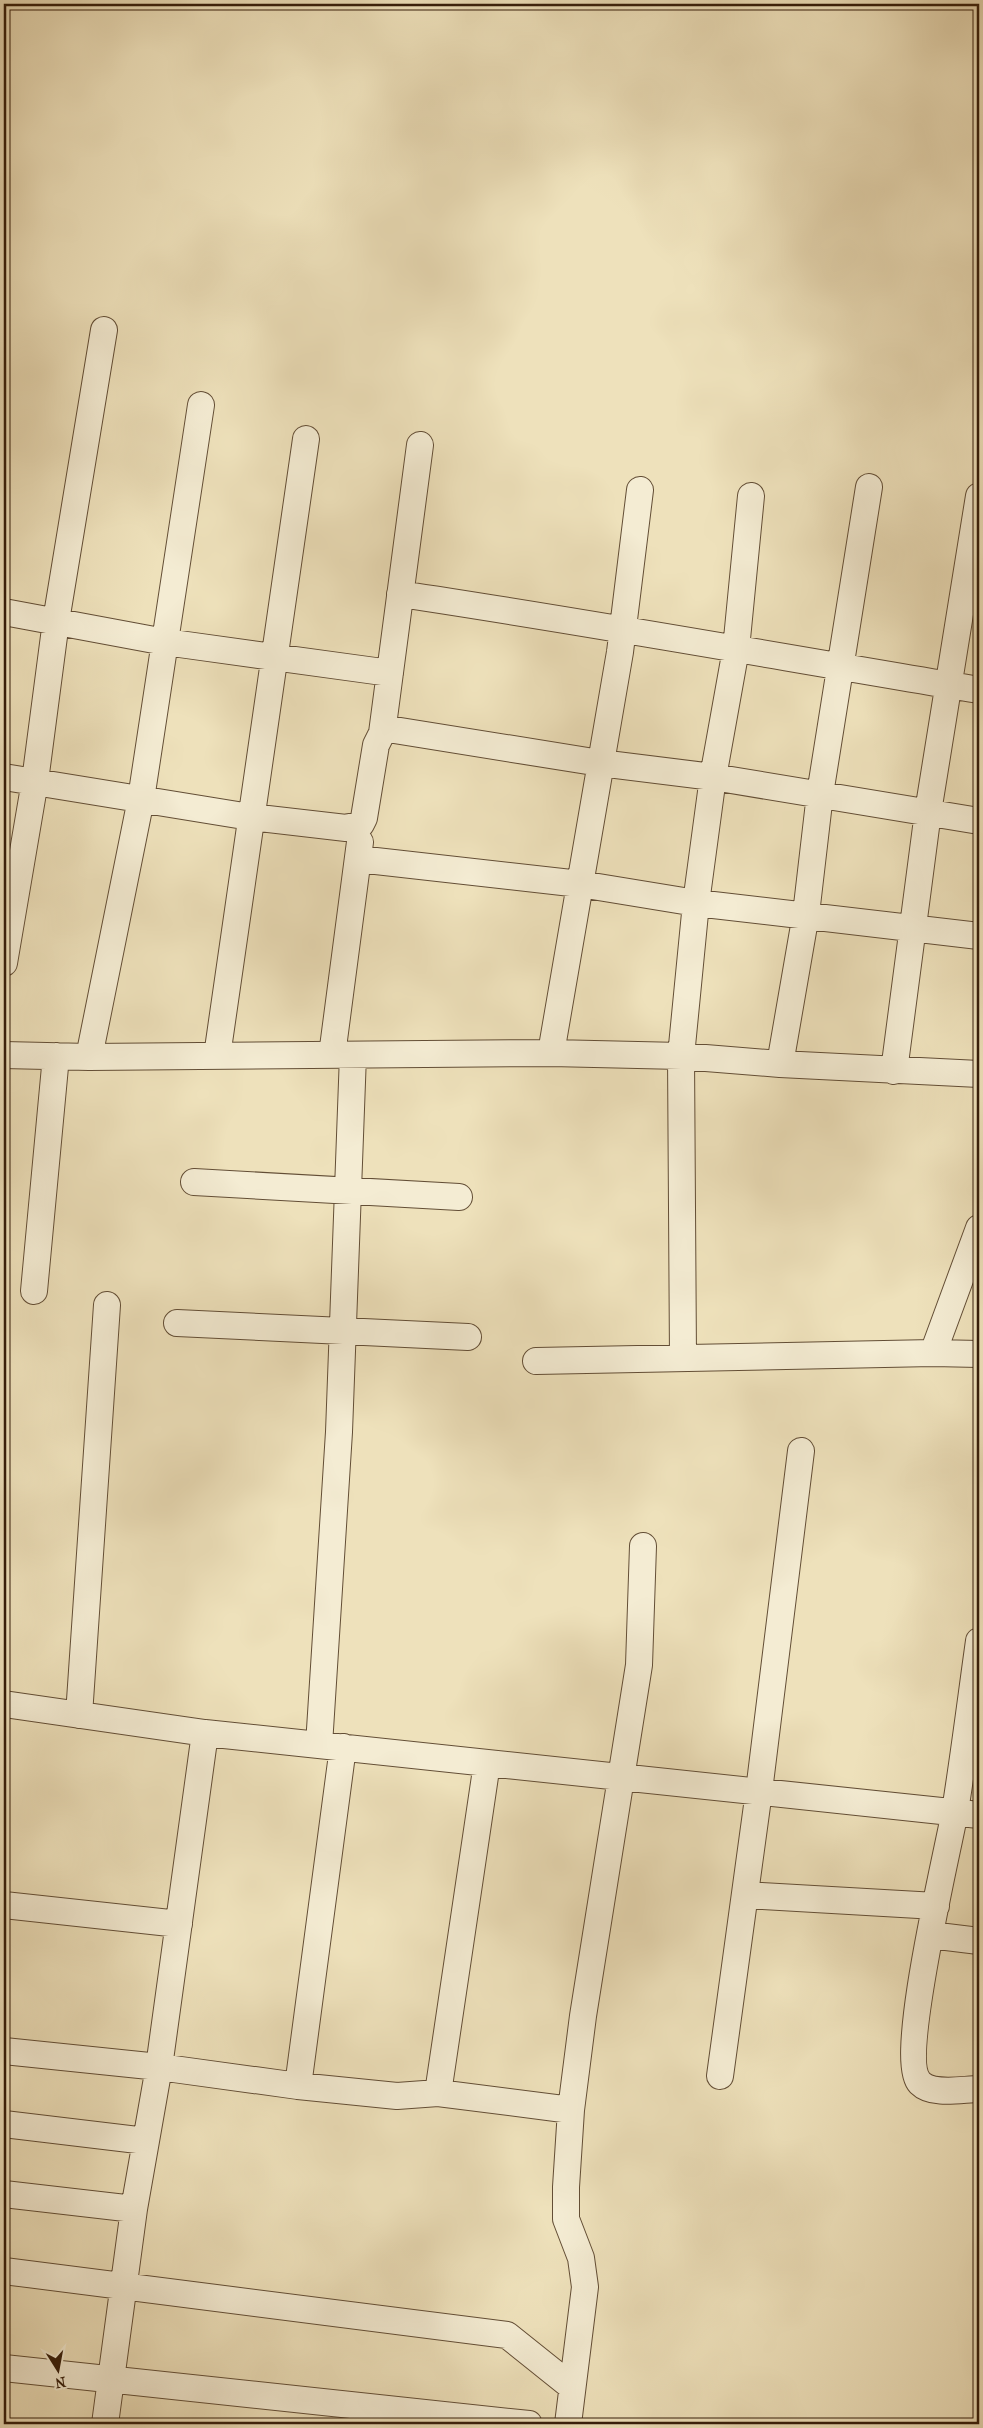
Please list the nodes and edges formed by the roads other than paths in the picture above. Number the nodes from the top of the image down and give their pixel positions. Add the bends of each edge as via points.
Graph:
1 (104, 330) dead end
2 (201, 406) dead end
3 (306, 440) dead end
4 (420, 445) dead end
5 (869, 487) dead end
6 (640, 490) dead end
7 (751, 496) dead end
8 (979, 496) edge
9 (400, 594) junction
10 (4, 612) edge
11 (56, 621) junction
12 (622, 628) junction
13 (165, 642) junction
14 (736, 649) junction
15 (275, 657) junction
16 (842, 667) junction
17 (390, 673) junction
18 (950, 685) junction
19 (979, 690) edge
20 (382, 733) junction
21 (600, 763) junction
22 (4, 777) edge
23 (713, 777) junction
24 (34, 781) junction
25 (820, 794) junction
26 (141, 799) junction
27 (928, 812) junction
28 (250, 817) junction
29 (979, 821) edge
30 (361, 824) junction
31 (358, 859) junction
32 (580, 884) junction
33 (696, 903) junction
34 (806, 914) junction
35 (913, 928) junction
36 (979, 936) edge
37 (4, 963) edge
38 (551, 1053) junction
39 (4, 1055) edge
40 (343, 1055) junction
41 (56, 1056) junction
42 (217, 1056) junction
43 (681, 1056) junction
44 (88, 1057) junction
45 (780, 1064) junction
46 (894, 1071) junction
47 (979, 1074) edge
48 (194, 1182) dead end
49 (348, 1192) junction
50 (459, 1197) dead end
51 (979, 1228) edge
52 (34, 1291) dead end
53 (107, 1305) dead end
54 (177, 1324) dead end
55 (343, 1331) junction
56 (468, 1337) dead end
57 (933, 1353) junction
58 (979, 1354) edge
59 (683, 1358) junction
60 (536, 1361) dead end
61 (801, 1451) dead end
62 (643, 1546) dead end
63 (979, 1641) edge
64 (4, 1704) edge
65 (975, 1707) edge
66 (78, 1715) junction
67 (205, 1732) junction
68 (331, 1746) junction
69 (487, 1763) junction
70 (621, 1777) junction
71 (759, 1791) junction
72 (967, 1813) edge
73 (745, 1895) junction
74 (4, 1905) edge
75 (936, 1906) junction
76 (178, 1924) junction
77 (930, 1936) junction
78 (979, 1941) edge
79 (4, 2051) edge
80 (159, 2067) junction
81 (720, 2076) dead end
82 (298, 2086) junction
83 (979, 2089) edge
84 (438, 2093) junction
85 (571, 2110) junction
86 (4, 2124) edge
87 (146, 2141) junction
88 (4, 2194) edge
89 (134, 2209) junction
90 (4, 2271) edge
91 (124, 2285) junction
92 (4, 2368) edge
93 (112, 2381) junction
94 (572, 2386) junction
95 (106, 2424) edge
96 (529, 2424) edge
97 (568, 2424) edge

1 - 11 street
2 - 13 street
3 - 15 street
4 - 9 street
5 - 16 street
6 - 12 street
7 - 14 street
8 - 18 street
9 - 12 street
9 - 17 street
10 - 11 street
11 - 13 street
11 - 24 street
12 - 14 street
12 - 21 street
13 - 15 street
13 - 26 street
14 - 16 street
14 - 23 street
15 - 17 street
15 - 28 street
16 - 18 street
16 - 25 street
17 - 20 street
18 - 19 street
18 - 27 street
20 - 21 street via 388,729 408,731
20 - 30 street via 376,745
21 - 23 street
21 - 32 street
22 - 24 street
23 - 25 street
23 - 33 street
24 - 26 street
24 - 37 street
25 - 27 street
25 - 34 street
26 - 28 street
26 - 44 street
27 - 29 street
27 - 35 street
28 - 30 street via 346,828
28 - 42 street
30 - 31 street
31 - 32 street
31 - 40 street
32 - 33 street
32 - 38 street
33 - 34 street
33 - 43 street
34 - 35 street
34 - 45 street
35 - 36 street
35 - 46 street
38 - 40 street
38 - 43 street
39 - 41 street
40 - 42 street
40 - 49 street
41 - 44 street
41 - 52 street
42 - 44 street
43 - 45 street
43 - 59 street
45 - 46 street
46 - 47 street
48 - 49 street
49 - 50 street
49 - 55 street
51 - 57 street
53 - 66 street
54 - 55 street
55 - 56 street
55 - 68 street via 334,1522
57 - 58 street
57 - 59 street
59 - 60 street
61 - 71 street
62 - 70 street via 639,1665
63 - 65 street
64 - 66 street
65 - 72 street
66 - 67 street
67 - 68 street
67 - 76 street
68 - 69 street
68 - 82 street
69 - 70 street
69 - 84 street
70 - 71 street
70 - 85 street
71 - 72 street
71 - 73 street
72 - 75 street
73 - 75 street
73 - 81 street
74 - 76 street
75 - 77 street
76 - 80 street
77 - 78 street
77 - 83 street via 918,1996 913,2060 915,2074 920,2084 936,2090
79 - 80 street
80 - 82 street
80 - 87 street
82 - 84 street via 397,2096
84 - 85 street
85 - 94 street via 566,2219 581,2258 585,2287
86 - 87 street
87 - 89 street
88 - 89 street
89 - 91 street
90 - 91 street
91 - 93 street
91 - 94 street via 507,2335
92 - 93 street
93 - 95 street
93 - 96 street
94 - 97 street

